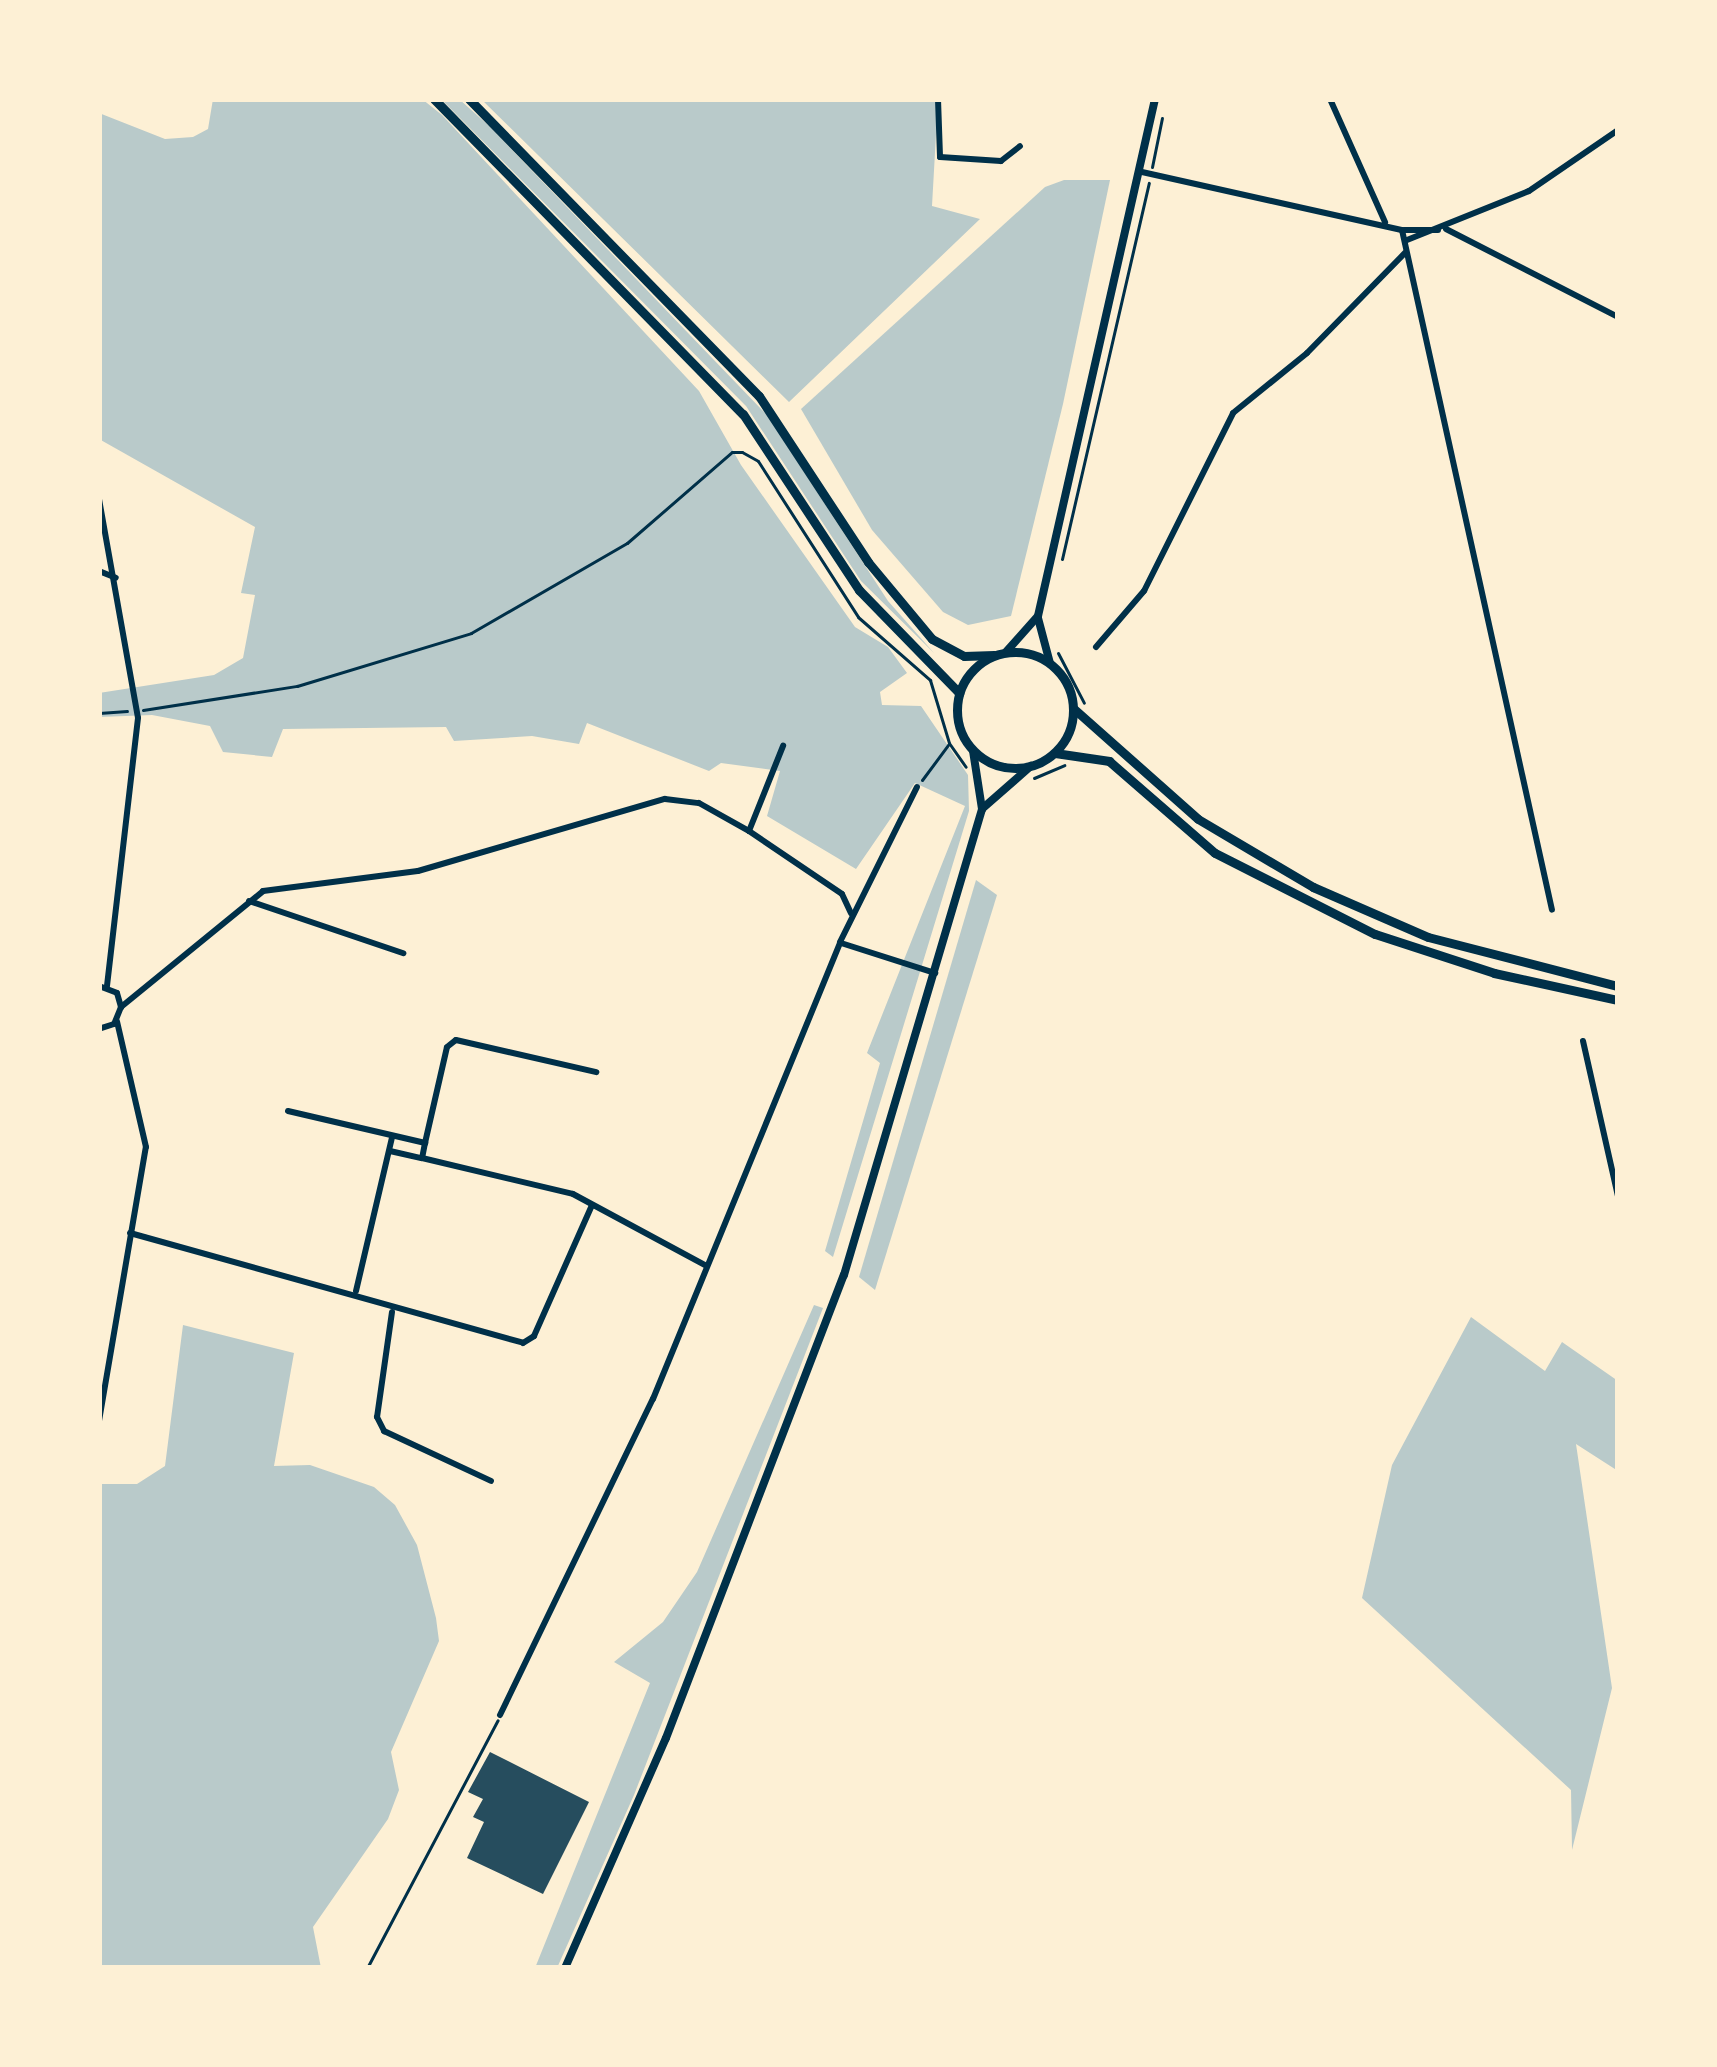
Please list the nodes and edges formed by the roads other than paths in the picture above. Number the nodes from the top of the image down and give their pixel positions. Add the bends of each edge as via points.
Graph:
1 (434, 99) edge
2 (469, 99) edge
3 (938, 99) edge
4 (1155, 99) edge
5 (1330, 99) edge
6 (1618, 130) edge
7 (1020, 146) dead end
8 (1146, 172) junction
9 (1385, 222) junction
10 (1402, 230) junction
11 (1444, 230) junction
12 (1407, 240) junction
13 (1405, 253) junction
14 (1618, 316) edge
15 (99, 499) edge
16 (99, 572) edge
17 (116, 578) junction
18 (1038, 616) junction
19 (1096, 647) dead end
20 (1006, 652) junction
21 (994, 655) junction
22 (1050, 663) junction
23 (958, 693) junction
24 (1073, 708) junction
25 (784, 746) dead end
26 (973, 751) junction
27 (1054, 753) junction
28 (1031, 766) junction
29 (917, 787) road end
30 (982, 809) junction
31 (749, 831) junction
32 (249, 901) junction
33 (1552, 910) dead end
34 (851, 917) junction
35 (840, 942) junction
36 (403, 953) dead end
37 (935, 973) junction
38 (103, 986) edge
39 (1618, 986) edge
40 (1618, 1000) edge
41 (121, 1007) junction
42 (117, 1021) junction
43 (99, 1029) edge
44 (1583, 1041) dead end
45 (596, 1072) dead end
46 (288, 1111) dead end
47 (393, 1136) junction
48 (425, 1143) junction
49 (390, 1151) junction
50 (422, 1158) junction
51 (1618, 1196) edge
52 (592, 1205) junction
53 (130, 1233) junction
54 (705, 1265) junction
55 (356, 1291) junction
56 (392, 1312) junction
57 (99, 1420) edge
58 (491, 1481) dead end
59 (500, 1715) road end
60 (565, 1968) edge

1 - 23 highway via 743,414 859,590
2 - 21 highway via 759,396 868,562 932,639 964,656
3 - 7 street via 940,157 1001,161
4 - 8 main road
5 - 9 street
6 - 11 street via 1529,191
8 - 9 street
8 - 18 main road
9 - 10 street
10 - 11 street
10 - 12 street
11 - 12 street
11 - 14 street
12 - 13 street
13 - 19 street via 1307,353 1233,413 1144,591
13 - 33 street
15 - 17 street
16 - 17 street
17 - 38 street via 138,718
18 - 20 main road
18 - 22 main road
20 - 21 highway
20 - 22 highway
21 - 23 highway
22 - 24 highway
23 - 26 highway via 958,726
24 - 27 highway
24 - 39 highway via 1198,819 1313,886 1428,937
25 - 31 street
26 - 28 highway via 997,765
26 - 30 main road
27 - 28 highway
27 - 40 highway via 1109,760 1214,853 1375,934 1494,973
28 - 30 main road
29 - 34 street
30 - 37 main road
31 - 32 street via 699,803 664,799 418,871 311,879
31 - 34 street via 842,895
32 - 36 street
32 - 41 street
34 - 35 street
35 - 37 street
35 - 54 street
37 - 60 main road via 844,1275 666,1738
38 - 41 street
41 - 42 street
42 - 43 street
42 - 53 street via 146,1147
44 - 51 street
45 - 48 street via 456,1040 447,1047
46 - 47 street
47 - 48 street
47 - 49 street
48 - 50 street
49 - 50 street
49 - 55 street
50 - 52 street
52 - 54 street
52 - 56 street via 529,1341
53 - 55 street
53 - 57 street
54 - 59 street via 653,1399
55 - 56 street via 368,1305
56 - 58 street via 377,1417 384,1431

